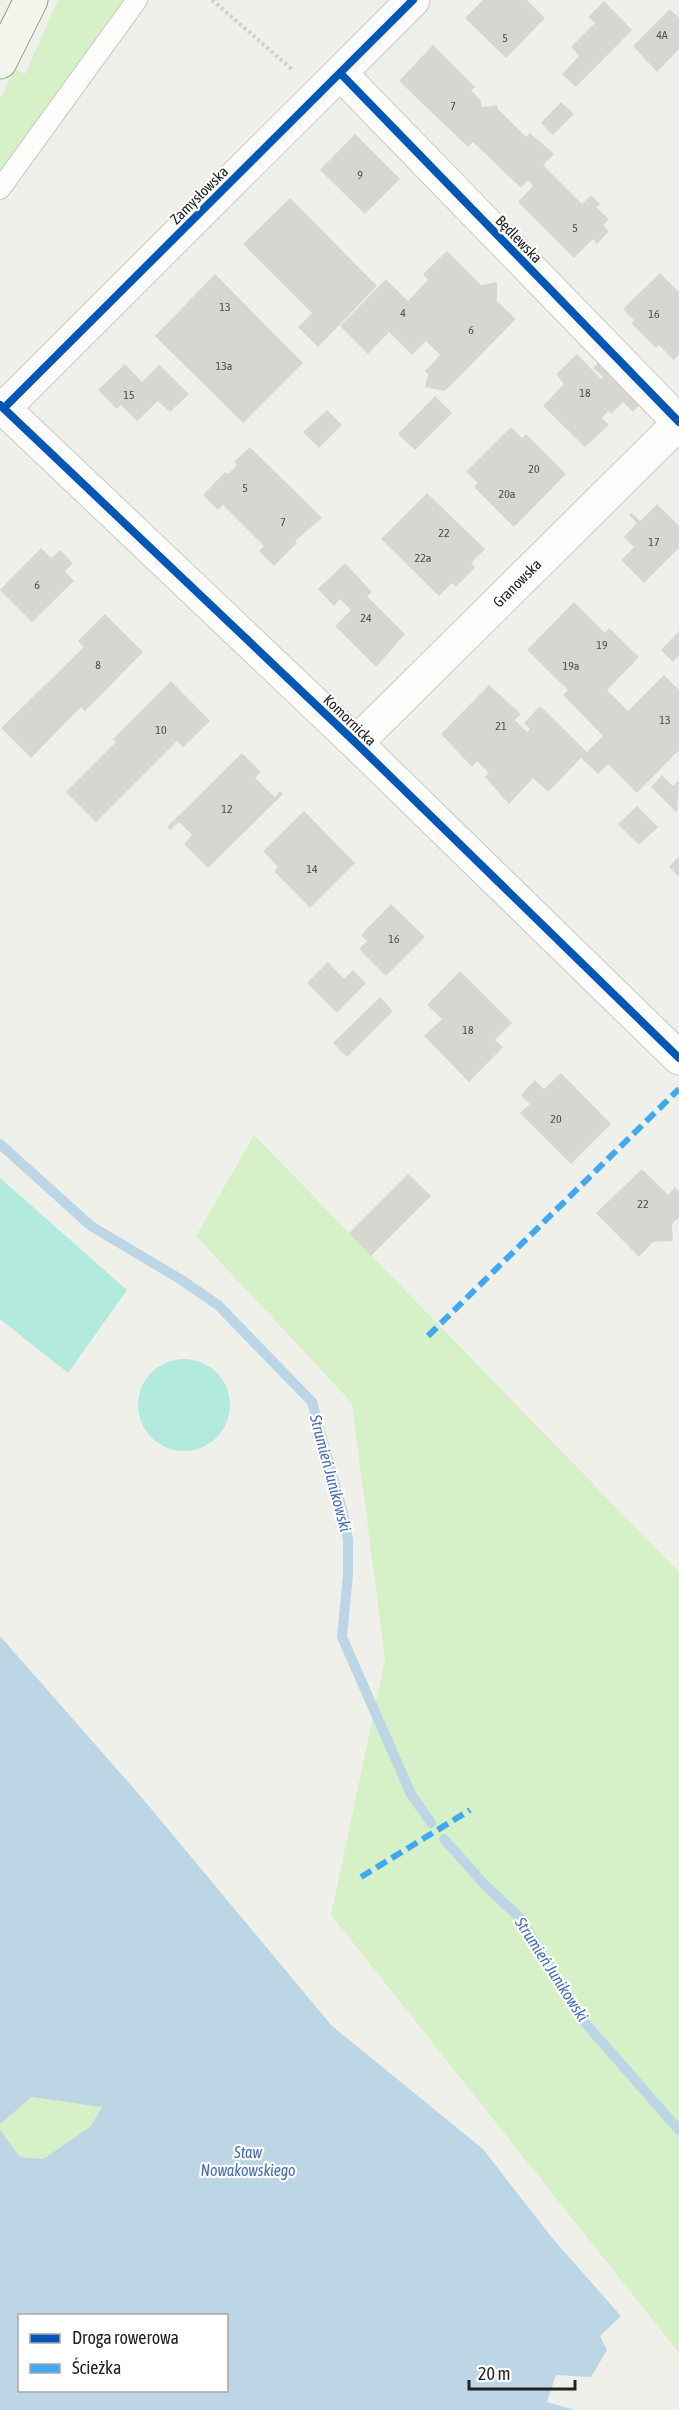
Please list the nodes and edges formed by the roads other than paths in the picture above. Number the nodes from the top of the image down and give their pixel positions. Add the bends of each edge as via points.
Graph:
1 (31, 0) edge
2 (137, 0) edge
3 (413, 0) edge
4 (0, 62) edge
5 (332, 83) junction
6 (0, 189) edge
7 (2, 406) edge
8 (679, 422) edge
9 (356, 743) junction
10 (679, 1058) edge

1 - 4 street
2 - 6 lane
3 - 5 street, Zamysłowska
5 - 7 street, Zamysłowska
5 - 8 street, Będlewska
7 - 9 street, Komornicka
8 - 9 street, Granowska
9 - 10 street, Komornicka

